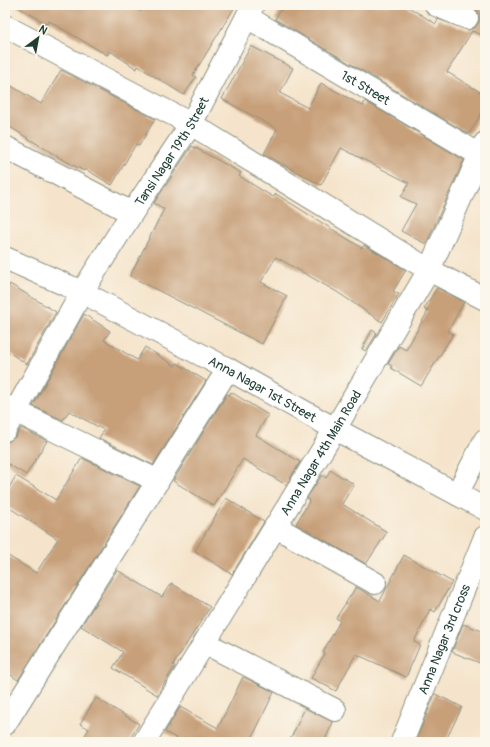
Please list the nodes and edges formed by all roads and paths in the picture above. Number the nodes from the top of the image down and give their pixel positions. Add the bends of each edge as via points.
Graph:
1 (436, 5) edge
2 (250, 11) edge
3 (466, 18) dead end
4 (5, 26) edge
5 (191, 124) junction
6 (5, 147) edge
7 (483, 152) edge
8 (132, 213) junction
9 (5, 258) edge
10 (429, 270) junction
11 (82, 292) junction
12 (485, 299) edge
13 (228, 369) junction
14 (10, 408) edge
15 (335, 429) junction
16 (5, 430) edge
17 (485, 440) edge
18 (158, 481) junction
19 (457, 494) junction
20 (485, 509) edge
21 (276, 527) junction
22 (485, 537) edge
23 (375, 583) dead end
24 (205, 643) junction
25 (335, 710) dead end
26 (5, 724) edge
27 (149, 741) edge
28 (402, 742) edge

1 - 3 street
2 - 5 street, Tansi Nagar 19th Street
2 - 7 street, 1st Street
4 - 5 street
5 - 8 street, Tansi Nagar 19th Street
5 - 10 street
6 - 8 street
7 - 10 street, Anna Nagar 4th Main Road
8 - 11 street, Tansi Nagar 19th Street
9 - 11 street, Anna Nagar 1st Street
10 - 12 street
10 - 15 street, Anna Nagar 4th Main Road
11 - 13 street, Anna Nagar 1st Street
11 - 14 street, Tansi Nagar 19th Street
13 - 15 street, Anna Nagar 1st Street
13 - 18 street
14 - 16 street, Tansi Nagar 19th Street
14 - 18 street
15 - 19 street, Anna Nagar 1st Street
15 - 21 street, Anna Nagar 4th Main Road
17 - 19 street
18 - 26 street
19 - 20 street, Anna Nagar 1st Street
21 - 23 street
21 - 24 street, Anna Nagar 4th Main Road
22 - 28 street, Anna Nagar 3rd cross
24 - 25 street
24 - 27 street, Anna Nagar 4th Main Road

